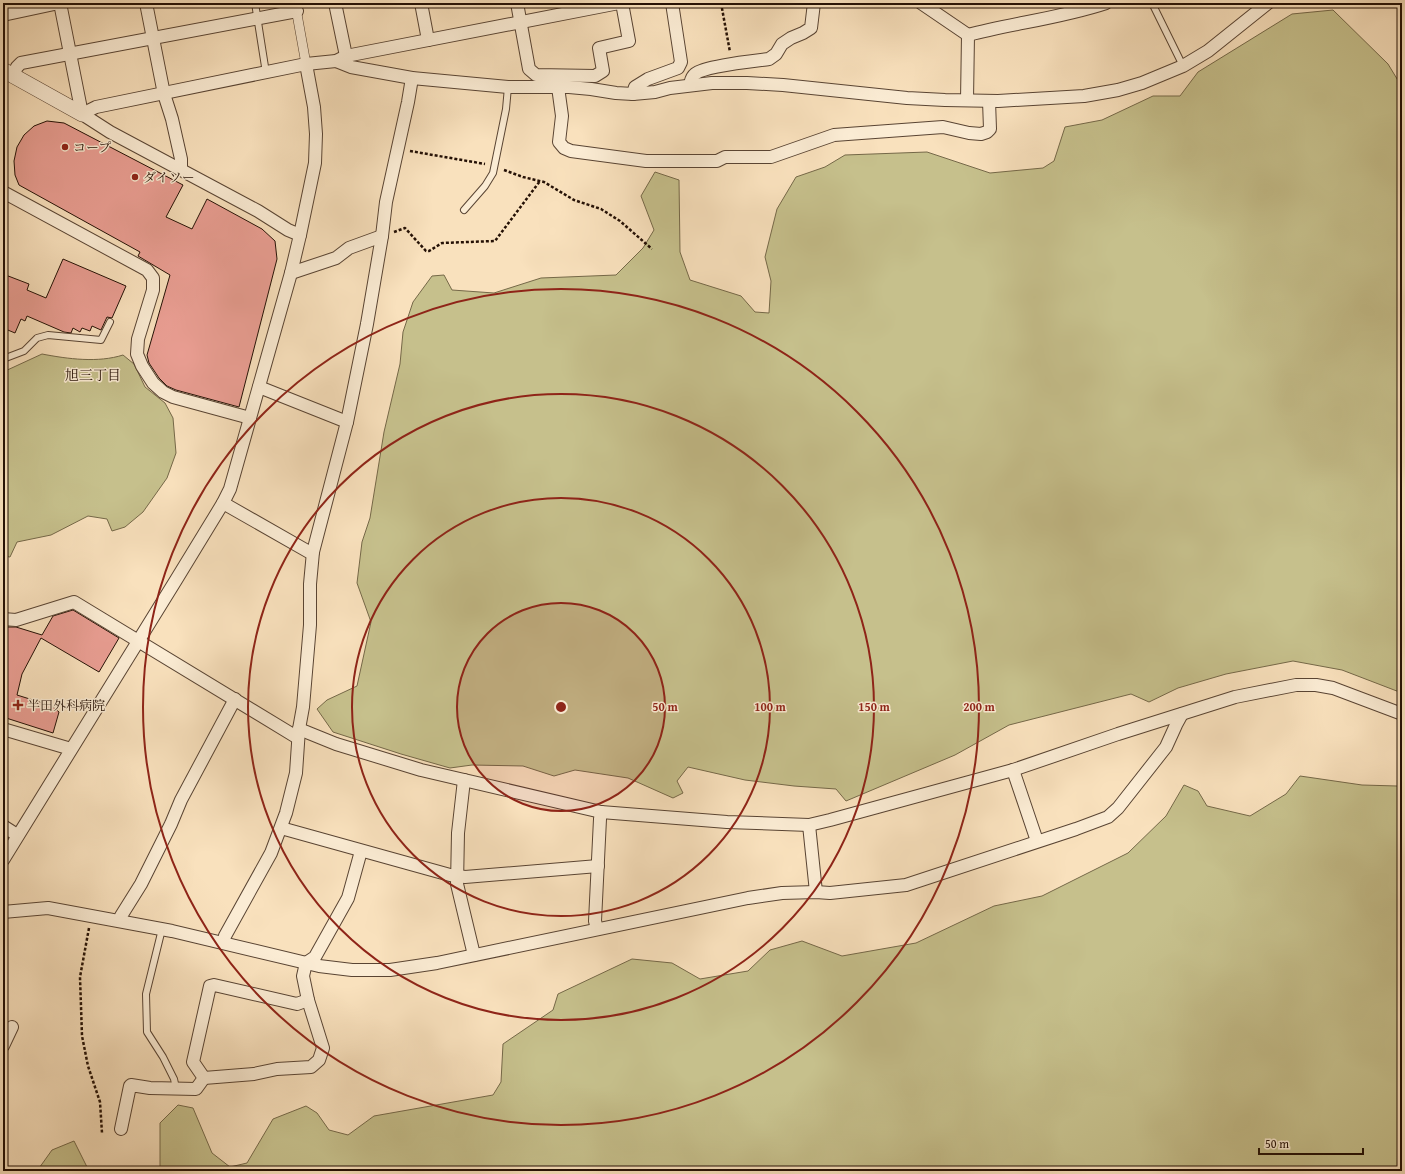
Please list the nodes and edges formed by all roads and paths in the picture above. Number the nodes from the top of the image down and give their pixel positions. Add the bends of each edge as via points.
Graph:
1 (60, 3) edge
2 (146, 3) edge
3 (255, 3) edge
4 (335, 3) edge
5 (421, 3) edge
6 (517, 3) edge
7 (619, 3) edge
8 (622, 3) edge
9 (672, 3) edge
10 (721, 3) edge
11 (814, 3) edge
12 (921, 3) edge
13 (1106, 3) edge
14 (1152, 3) edge
15 (1268, 3) edge
16 (296, 7) edge
17 (3, 15) edge
18 (258, 18) junction
19 (520, 22) junction
20 (968, 34) junction
21 (153, 39) junction
22 (428, 40) junction
23 (70, 54) junction
24 (341, 58) junction
25 (306, 64) junction
26 (733, 64) junction
27 (1183, 66) junction
28 (8, 72) edge
29 (266, 73) junction
30 (412, 78) junction
31 (690, 86) junction
32 (508, 87) junction
33 (558, 87) junction
34 (164, 94) junction
35 (633, 94) junction
36 (967, 100) junction
37 (989, 100) junction
38 (82, 114) junction
39 (397, 149) junction
40 (494, 166) junction
41 (182, 170) junction
42 (540, 181) junction
43 (3, 192) edge
44 (464, 210) dead end
45 (300, 235) junction
46 (382, 236) junction
47 (652, 249) dead end
48 (291, 273) junction
49 (110, 322) dead end
50 (3, 359) edge
51 (259, 387) junction
52 (250, 418) junction
53 (347, 422) junction
54 (223, 503) junction
55 (312, 552) junction
56 (3, 618) edge
57 (138, 640) junction
58 (235, 699) junction
59 (1182, 714) junction
60 (1402, 714) edge
61 (3, 729) edge
62 (298, 733) junction
63 (71, 749) junction
64 (1013, 770) junction
65 (464, 780) junction
66 (601, 812) junction
67 (809, 825) junction
68 (3, 826) edge
69 (281, 828) junction
70 (17, 835) junction
71 (1037, 841) junction
72 (361, 851) junction
73 (3, 860) edge
74 (598, 866) junction
75 (457, 876) junction
76 (816, 892) junction
77 (3, 912) edge
78 (91, 916) junction
79 (120, 921) junction
80 (162, 929) junction
81 (597, 929) junction
82 (223, 943) junction
83 (474, 955) junction
84 (306, 963) junction
85 (308, 1000) junction
86 (12, 1027) dead end
87 (3, 1046) edge
88 (204, 1078) junction
89 (176, 1088) junction
90 (121, 1129) dead end
91 (102, 1132) dead end

1 - 17 street
1 - 23 street
2 - 21 street
3 - 18 lane
4 - 24 street
5 - 22 street
6 - 19 street
7 - 19 street
8 - 19 street via 629,40 599,48 603,71 595,76 536,75 529,69
9 - 35 street via 681,62 678,68 648,79 635,87
10 - 26 path
11 - 26 street via 811,28 782,44 776,54 769,59
12 - 20 street
13 - 20 street
14 - 27 lane
15 - 27 street via 1208,51
16 - 18 street
16 - 25 street
18 - 21 street
18 - 29 lane
19 - 22 street
20 - 36 street
21 - 23 street
21 - 34 street
22 - 24 street
23 - 28 street via 21,63
23 - 38 street
24 - 25 street
24 - 30 street via 351,67
25 - 29 street
25 - 45 street via 314,107 315,163
26 - 31 street via 696,73 691,78
27 - 37 street via 1142,83 1084,96
28 - 38 street
29 - 34 street
30 - 32 street
30 - 39 street
31 - 35 street
31 - 36 street via 747,83 907,98
32 - 33 street
32 - 40 lane
33 - 35 street
33 - 37 street via 562,116 559,142 564,148 646,160 717,161 725,157 771,157 834,135 943,127 981,134 990,129
34 - 38 street via 96,108
34 - 41 street via 172,119
36 - 37 street
38 - 41 street via 110,132
39 - 40 path
39 - 46 street
40 - 42 path
40 - 44 lane via 486,186
41 - 45 street
42 - 46 path via 495,241 442,243 426,251 405,228
42 - 47 path via 574,200 601,209
43 - 52 street via 147,270 153,278 153,290 138,339 137,354 148,377 163,392 173,397
45 - 48 street
46 - 48 street via 349,248 336,258
46 - 53 street
48 - 51 street
49 - 50 lane via 101,340 48,335 37,338 24,351
51 - 52 street
51 - 53 street
52 - 54 street via 230,489
53 - 55 street
54 - 55 street
54 - 57 street
55 - 62 street via 310,625 303,707
56 - 57 street via 16,620 74,602
57 - 58 street
57 - 63 street
58 - 62 street
58 - 79 street via 181,800 141,884 120,916
59 - 60 street via 1235,697 1296,685 1316,685 1333,688
59 - 64 street
59 - 71 street via 1166,747 1108,817
61 - 63 street
62 - 65 street via 421,770
62 - 69 street via 296,773
63 - 70 street
64 - 67 street
64 - 71 street
65 - 66 street
65 - 75 street via 458,833
66 - 67 street via 727,822
66 - 74 street
67 - 76 street
68 - 70 street
69 - 72 street
69 - 82 street via 271,853
70 - 73 street
71 - 76 street via 906,885 830,893
72 - 75 street
72 - 84 street via 348,898 315,957
74 - 75 street
74 - 81 street via 595,921
75 - 83 street
76 - 81 street via 748,898
77 - 78 street via 48,908
78 - 79 street
78 - 91 path via 80,977 82,1036 88,1066 100,1102
79 - 80 street
80 - 82 street
80 - 89 lane via 146,994 147,1032 163,1057
81 - 83 street
82 - 84 street
83 - 84 street via 390,970 352,970
84 - 85 street via 303,976
85 - 88 street via 323,1048 319,1060 311,1066
85 - 88 street via 298,1004 210,986 193,1062
86 - 87 street
88 - 89 street via 196,1089
89 - 90 street via 131,1085

